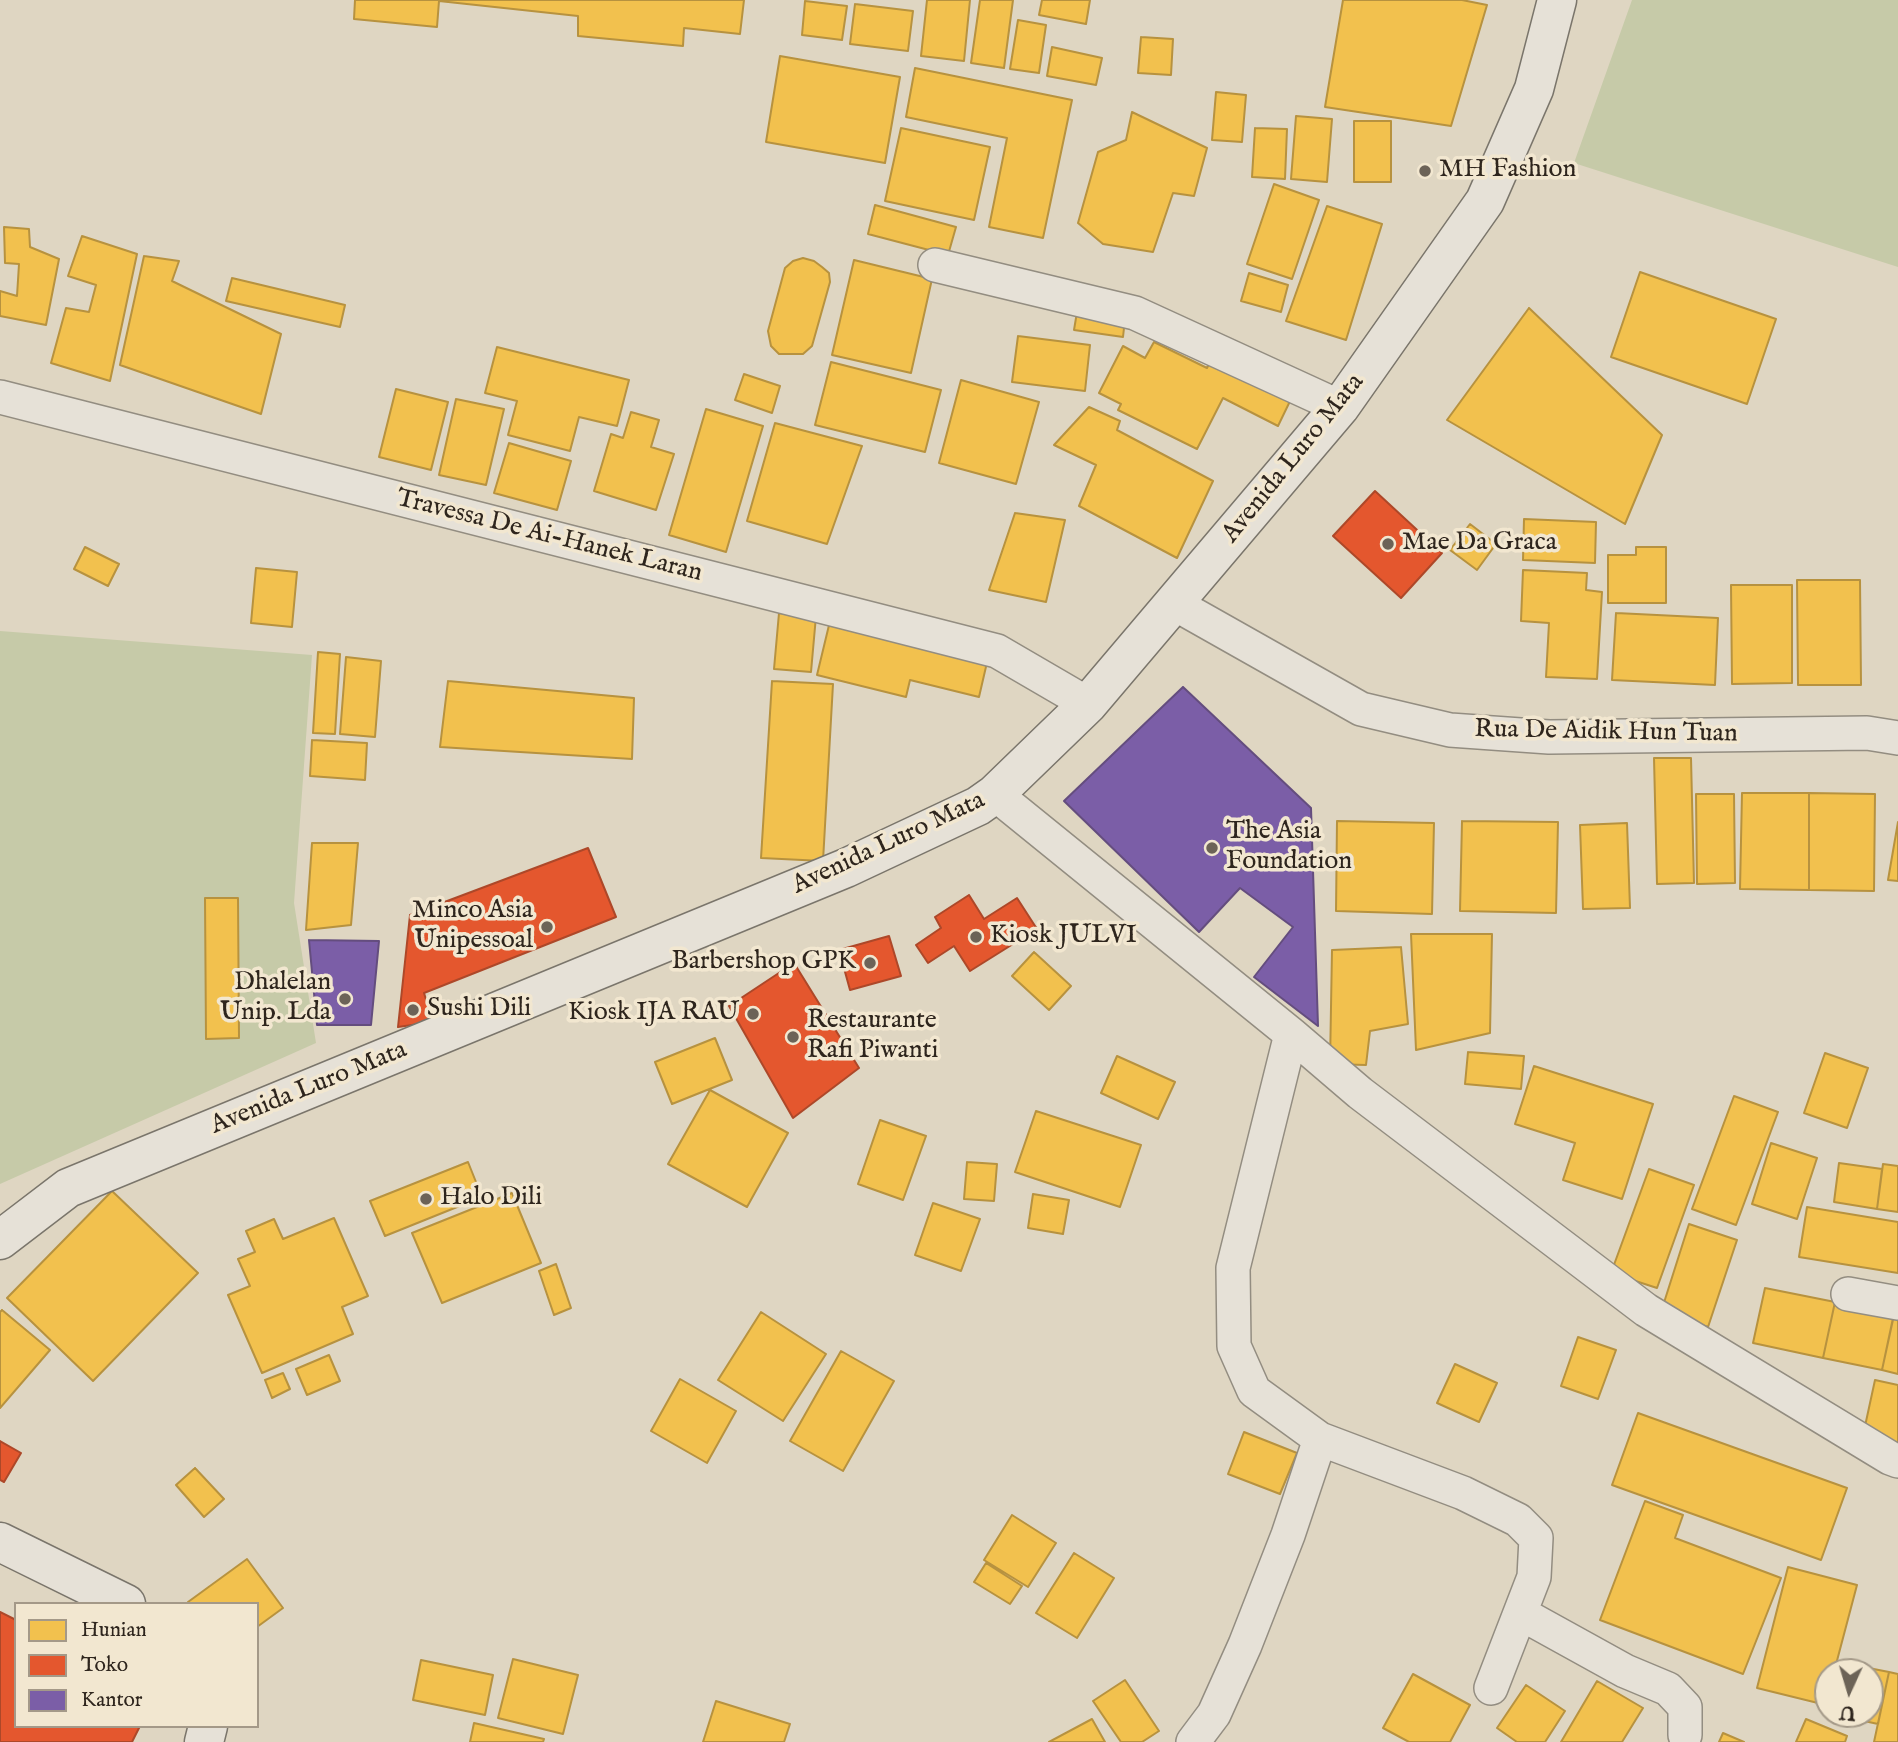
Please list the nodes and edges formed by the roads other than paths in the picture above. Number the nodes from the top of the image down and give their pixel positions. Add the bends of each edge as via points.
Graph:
1 (1557, 0) edge
2 (935, 265) dead end
3 (0, 397) edge
4 (1340, 407) junction
5 (1175, 604) junction
6 (1088, 704) junction
7 (1898, 738) edge
8 (995, 794) junction
9 (1292, 1034) junction
10 (0, 1240) edge
11 (1848, 1294) dead end
12 (1898, 1303) edge
13 (1320, 1439) junction
14 (1898, 1461) edge
15 (0, 1542) edge
16 (123, 1602) edge
17 (1520, 1613) junction
18 (1490, 1688) dead end
19 (1685, 1735) dead end
20 (1193, 1742) edge

1 - 4 main road, Avenida Luro Mata via 1534,89 1485,201
2 - 4 street via 1135,313
3 - 6 street, Travessa De Ai-Hanek Laran via 997,651
4 - 5 main road, Avenida Luro Mata
5 - 6 main road, Avenida Luro Mata
5 - 7 street, Rua De Aidik Hun Tuan via 1361,709 1450,730 1549,737 1867,733
6 - 8 main road, Avenida Luro Mata
8 - 9 street
8 - 10 main road, Avenida Luro Mata via 846,868 68,1188
9 - 13 street via 1233,1268 1234,1346 1254,1391
9 - 14 street via 1360,1093 1646,1310
11 - 12 street
13 - 17 street via 1463,1493 1518,1520 1536,1538 1534,1577
13 - 20 street via 1245,1645 1214,1714
15 - 16 main road
17 - 18 street
17 - 19 street via 1625,1671 1668,1689 1685,1707

